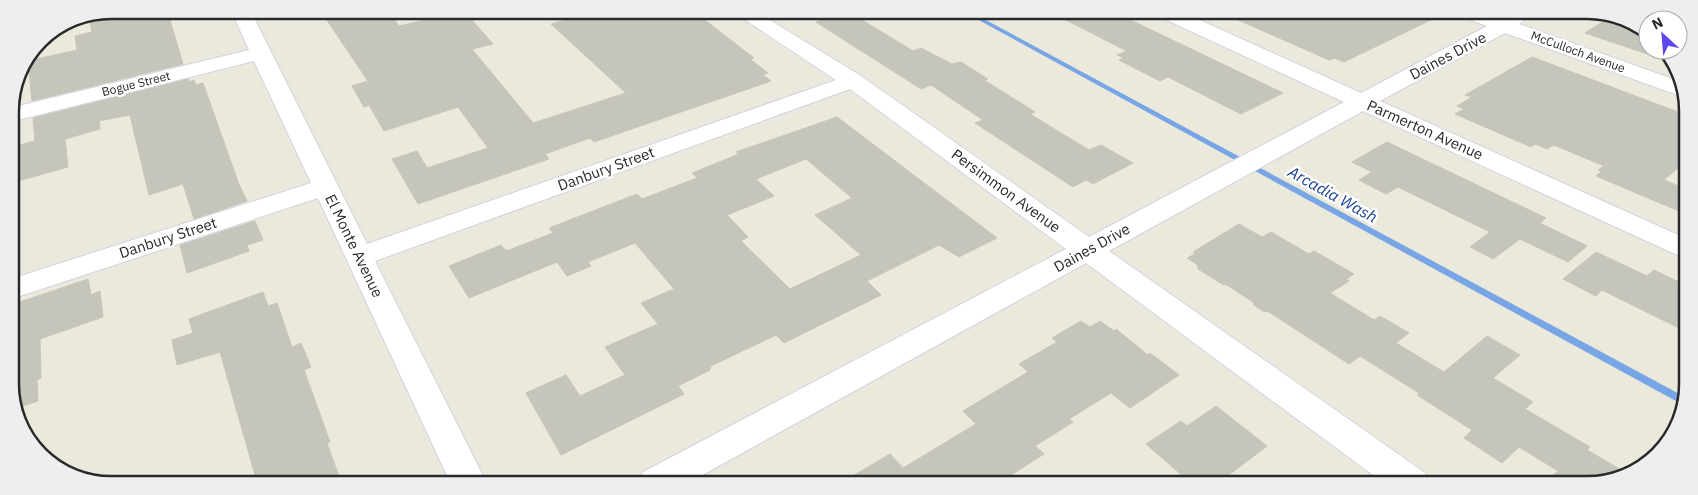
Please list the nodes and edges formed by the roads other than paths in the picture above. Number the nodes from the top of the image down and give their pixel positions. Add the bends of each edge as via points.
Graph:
1 (244, 19) edge
2 (754, 19) edge
3 (1180, 19) edge
4 (1485, 19) edge
5 (1516, 19) edge
6 (1504, 26) junction
7 (261, 53) junction
8 (854, 81) junction
9 (1676, 87) edge
10 (1363, 102) junction
11 (19, 113) edge
12 (325, 187) junction
13 (1679, 245) edge
14 (1088, 250) junction
15 (358, 257) junction
16 (19, 286) edge
17 (465, 476) edge
18 (669, 476) edge
19 (1401, 476) edge

1 - 7 street, El Monte Avenue
2 - 8 street, Persimmon Avenue
3 - 10 street, Parmerton Avenue
4 - 6 street, McCulloch Avenue
5 - 6 street, Daines Drive
6 - 9 street, McCulloch Avenue
6 - 10 street, Daines Drive
7 - 11 street, Bogue Street
7 - 12 street, El Monte Avenue
8 - 14 street, Persimmon Avenue
8 - 15 street, Danbury Street
10 - 13 street, Parmerton Avenue
10 - 14 street, Daines Drive
12 - 15 street, El Monte Avenue
12 - 16 street, Danbury Street
14 - 18 street, Daines Drive
14 - 19 street, Persimmon Avenue
15 - 17 street, El Monte Avenue

